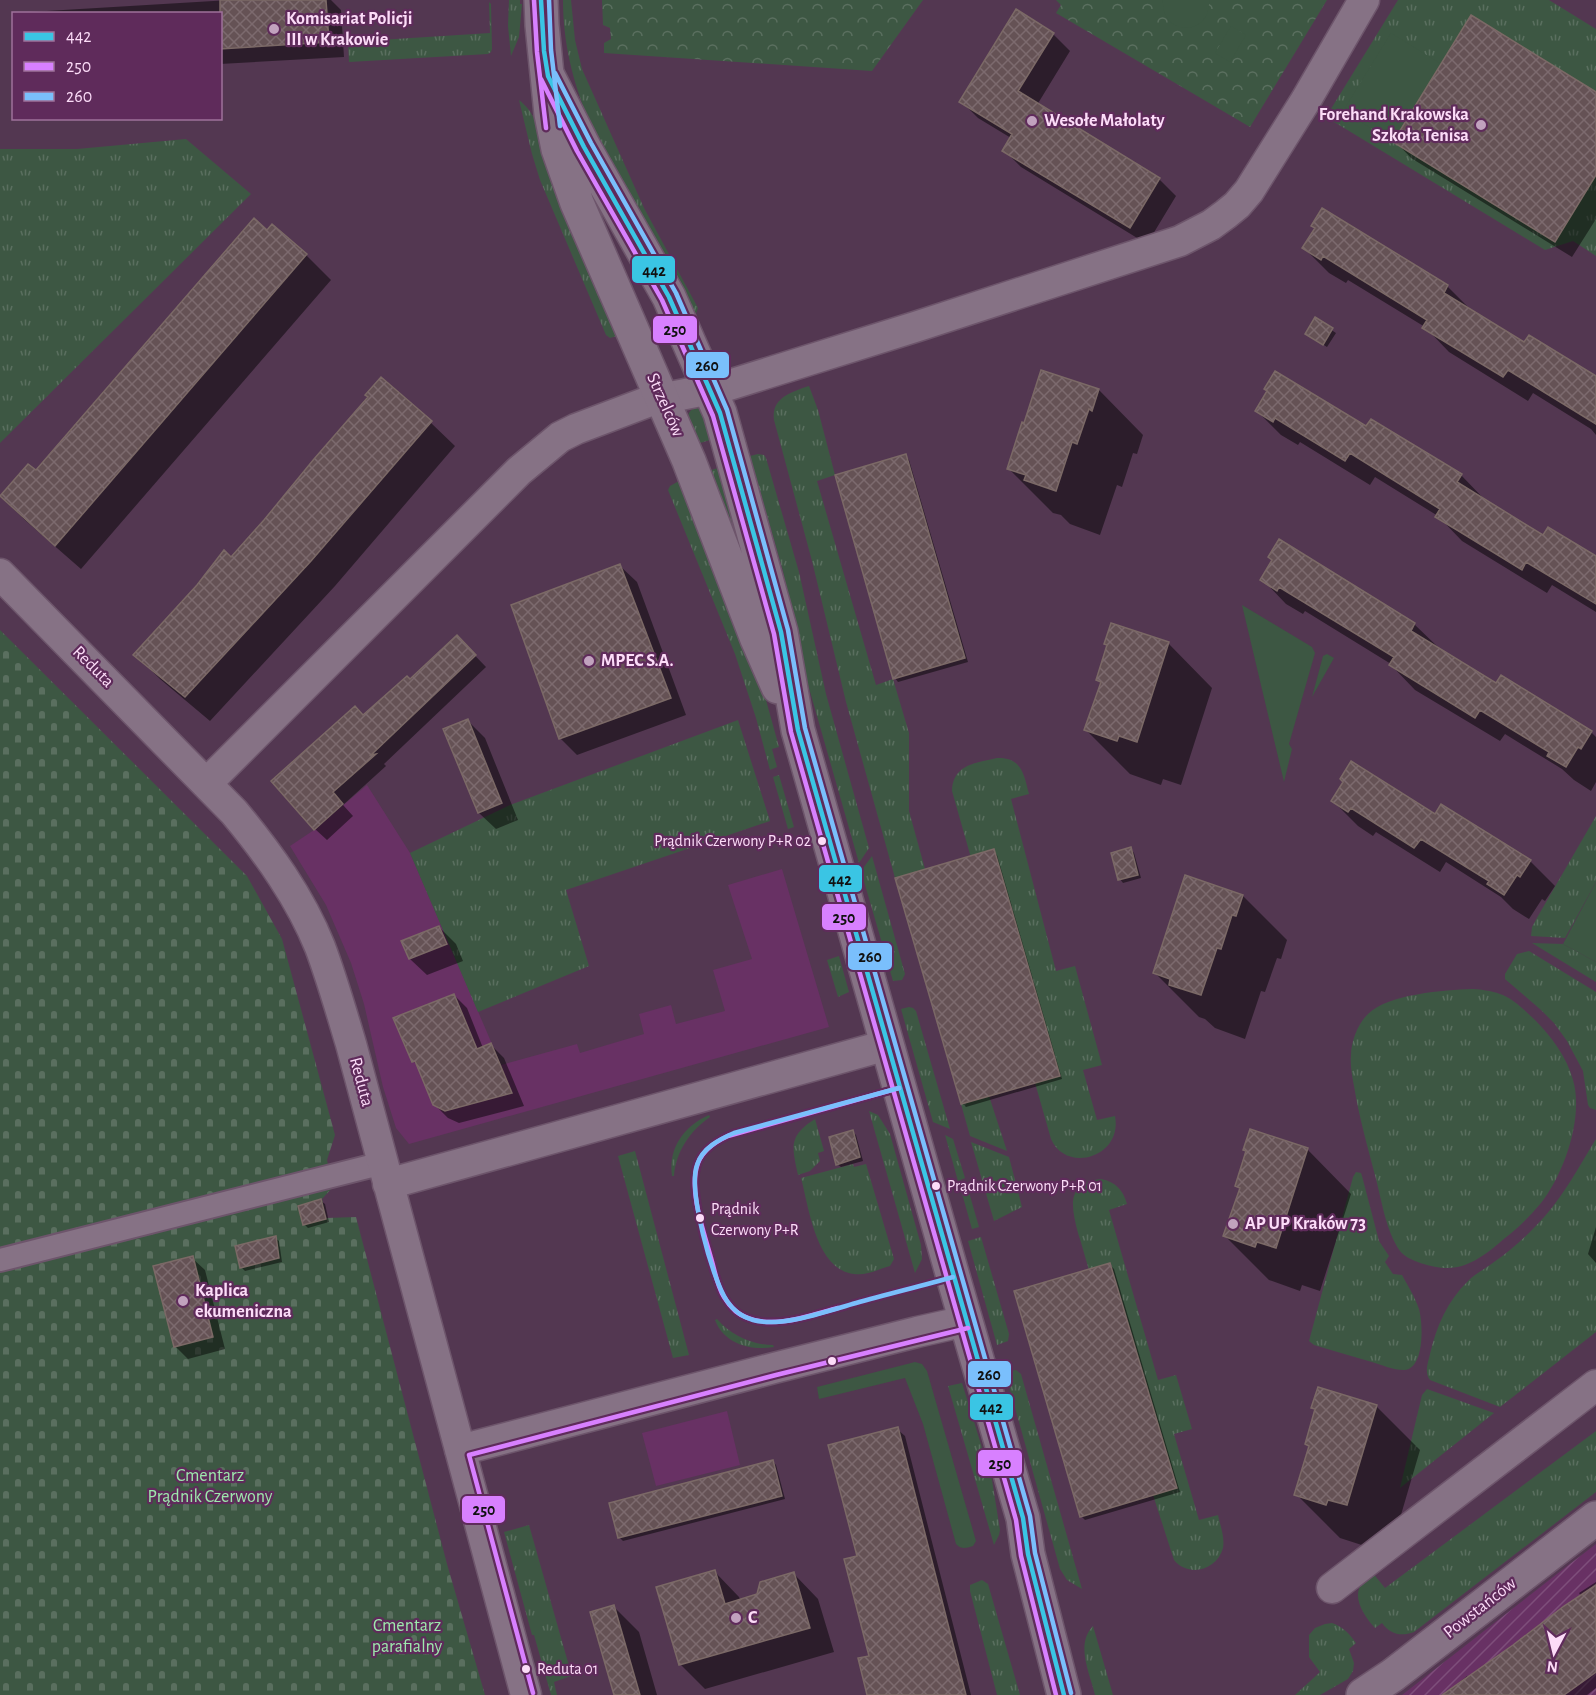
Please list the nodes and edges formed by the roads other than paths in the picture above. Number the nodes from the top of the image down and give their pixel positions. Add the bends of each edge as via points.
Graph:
1 (541, 0) edge
2 (1364, 0) edge
3 (548, 76) junction
4 (710, 390) junction
5 (662, 399) junction
6 (0, 574) edge
7 (798, 730) junction
8 (207, 783) junction
9 (887, 1046) junction
10 (385, 1173) junction
11 (0, 1260) edge
12 (966, 1321) junction
13 (1596, 1386) edge
14 (460, 1450) junction
15 (1596, 1518) edge
16 (1332, 1588) dead end
17 (526, 1695) edge
18 (1064, 1695) edge
19 (1363, 1695) edge

1 - 3 street, Strzelców
2 - 4 street via 1249,191 1211,225 1180,241
3 - 4 street, Strzelców via 669,297
3 - 5 street, Strzelców via 558,149 577,203
4 - 5 street
4 - 7 street, Strzelców via 730,447 781,632
5 - 7 street, Strzelców via 757,639
5 - 8 street via 576,429 546,447
6 - 8 street, Reduta
7 - 9 street, Strzelców
8 - 10 street, Reduta via 275,864 319,945 334,986
9 - 10 street
9 - 12 street, Strzelców
10 - 11 street
10 - 14 street, Reduta
12 - 14 street
12 - 18 street, Strzelców via 1023,1518 1028,1554
13 - 16 street
14 - 17 street, Reduta
15 - 19 street, Powstańców

